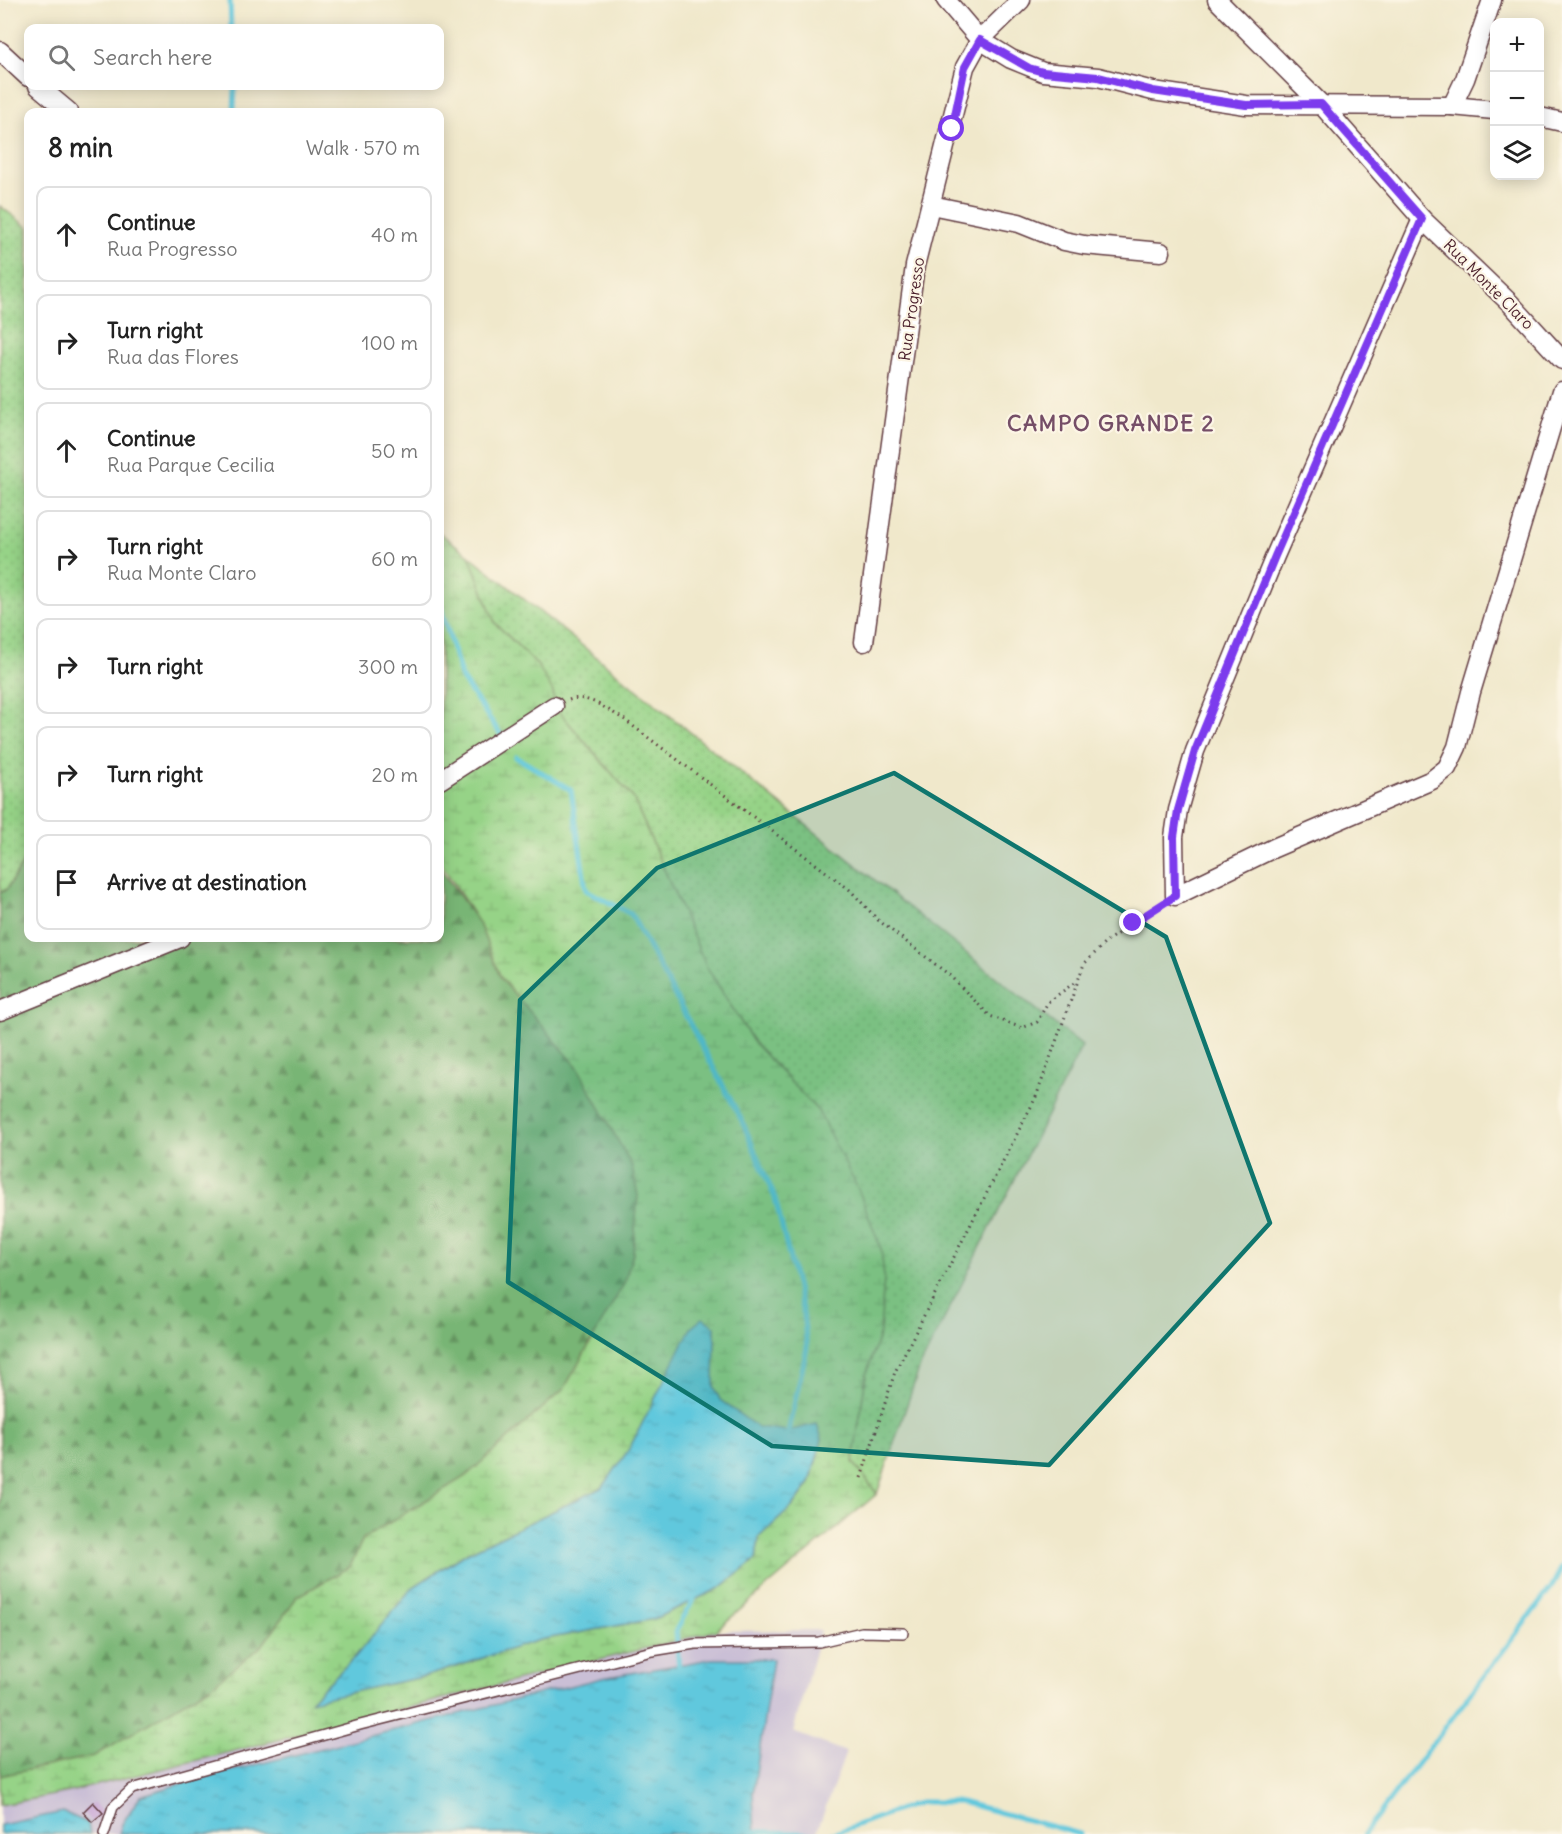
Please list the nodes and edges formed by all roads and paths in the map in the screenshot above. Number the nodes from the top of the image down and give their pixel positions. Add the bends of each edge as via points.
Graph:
1 (946, 0) edge
2 (1021, 0) edge
3 (1492, 0) edge
4 (1228, 4) edge
5 (980, 40) junction
6 (0, 51) edge
7 (24, 73) edge
8 (43, 90) edge
9 (1321, 104) junction
10 (1452, 106) junction
11 (64, 108) edge
12 (1490, 110) edge
13 (1544, 118) edge
14 (1562, 122) edge
15 (931, 205) junction
16 (1422, 219) junction
17 (1161, 252) dead end
18 (1562, 360) edge
19 (1562, 391) edge
20 (864, 642) dead end
21 (554, 706) joint
22 (444, 777) edge
23 (1175, 896) junction
24 (170, 942) edge
25 (1076, 982) junction
26 (0, 1011) edge
27 (861, 1479) dead end
28 (903, 1633) dead end
29 (104, 1834) edge

1 - 5 street
2 - 5 street, Rua Progresso
3 - 10 street
4 - 9 street, Rua Monte Claro
5 - 9 street via 1020,64 1043,72 1098,77 1153,91 1246,105
5 - 15 street, Rua Progresso via 965,67
6 - 7 street
8 - 11 street
9 - 10 street
9 - 16 street, Rua Monte Claro
10 - 12 street
13 - 14 street
15 - 17 street via 1019,223 1084,245
15 - 20 street, Rua Progresso via 915,266
16 - 18 street, Rua Monte Claro via 1510,303
16 - 23 street via 1195,751 1174,837
19 - 23 street via 1457,747 1447,768 1432,780 1274,848
21 - 22 street
21 - 25 path via 575,698 592,701 625,720 850,890 878,920 948,974 990,1016 1022,1028 1038,1022 1048,1002
23 - 25 path via 1108,940 1084,964
24 - 26 street
25 - 27 path via 1036,1097 895,1372
28 - 29 lane via 862,1632 819,1642 695,1644 652,1651 360,1725 132,1790 113,1807

